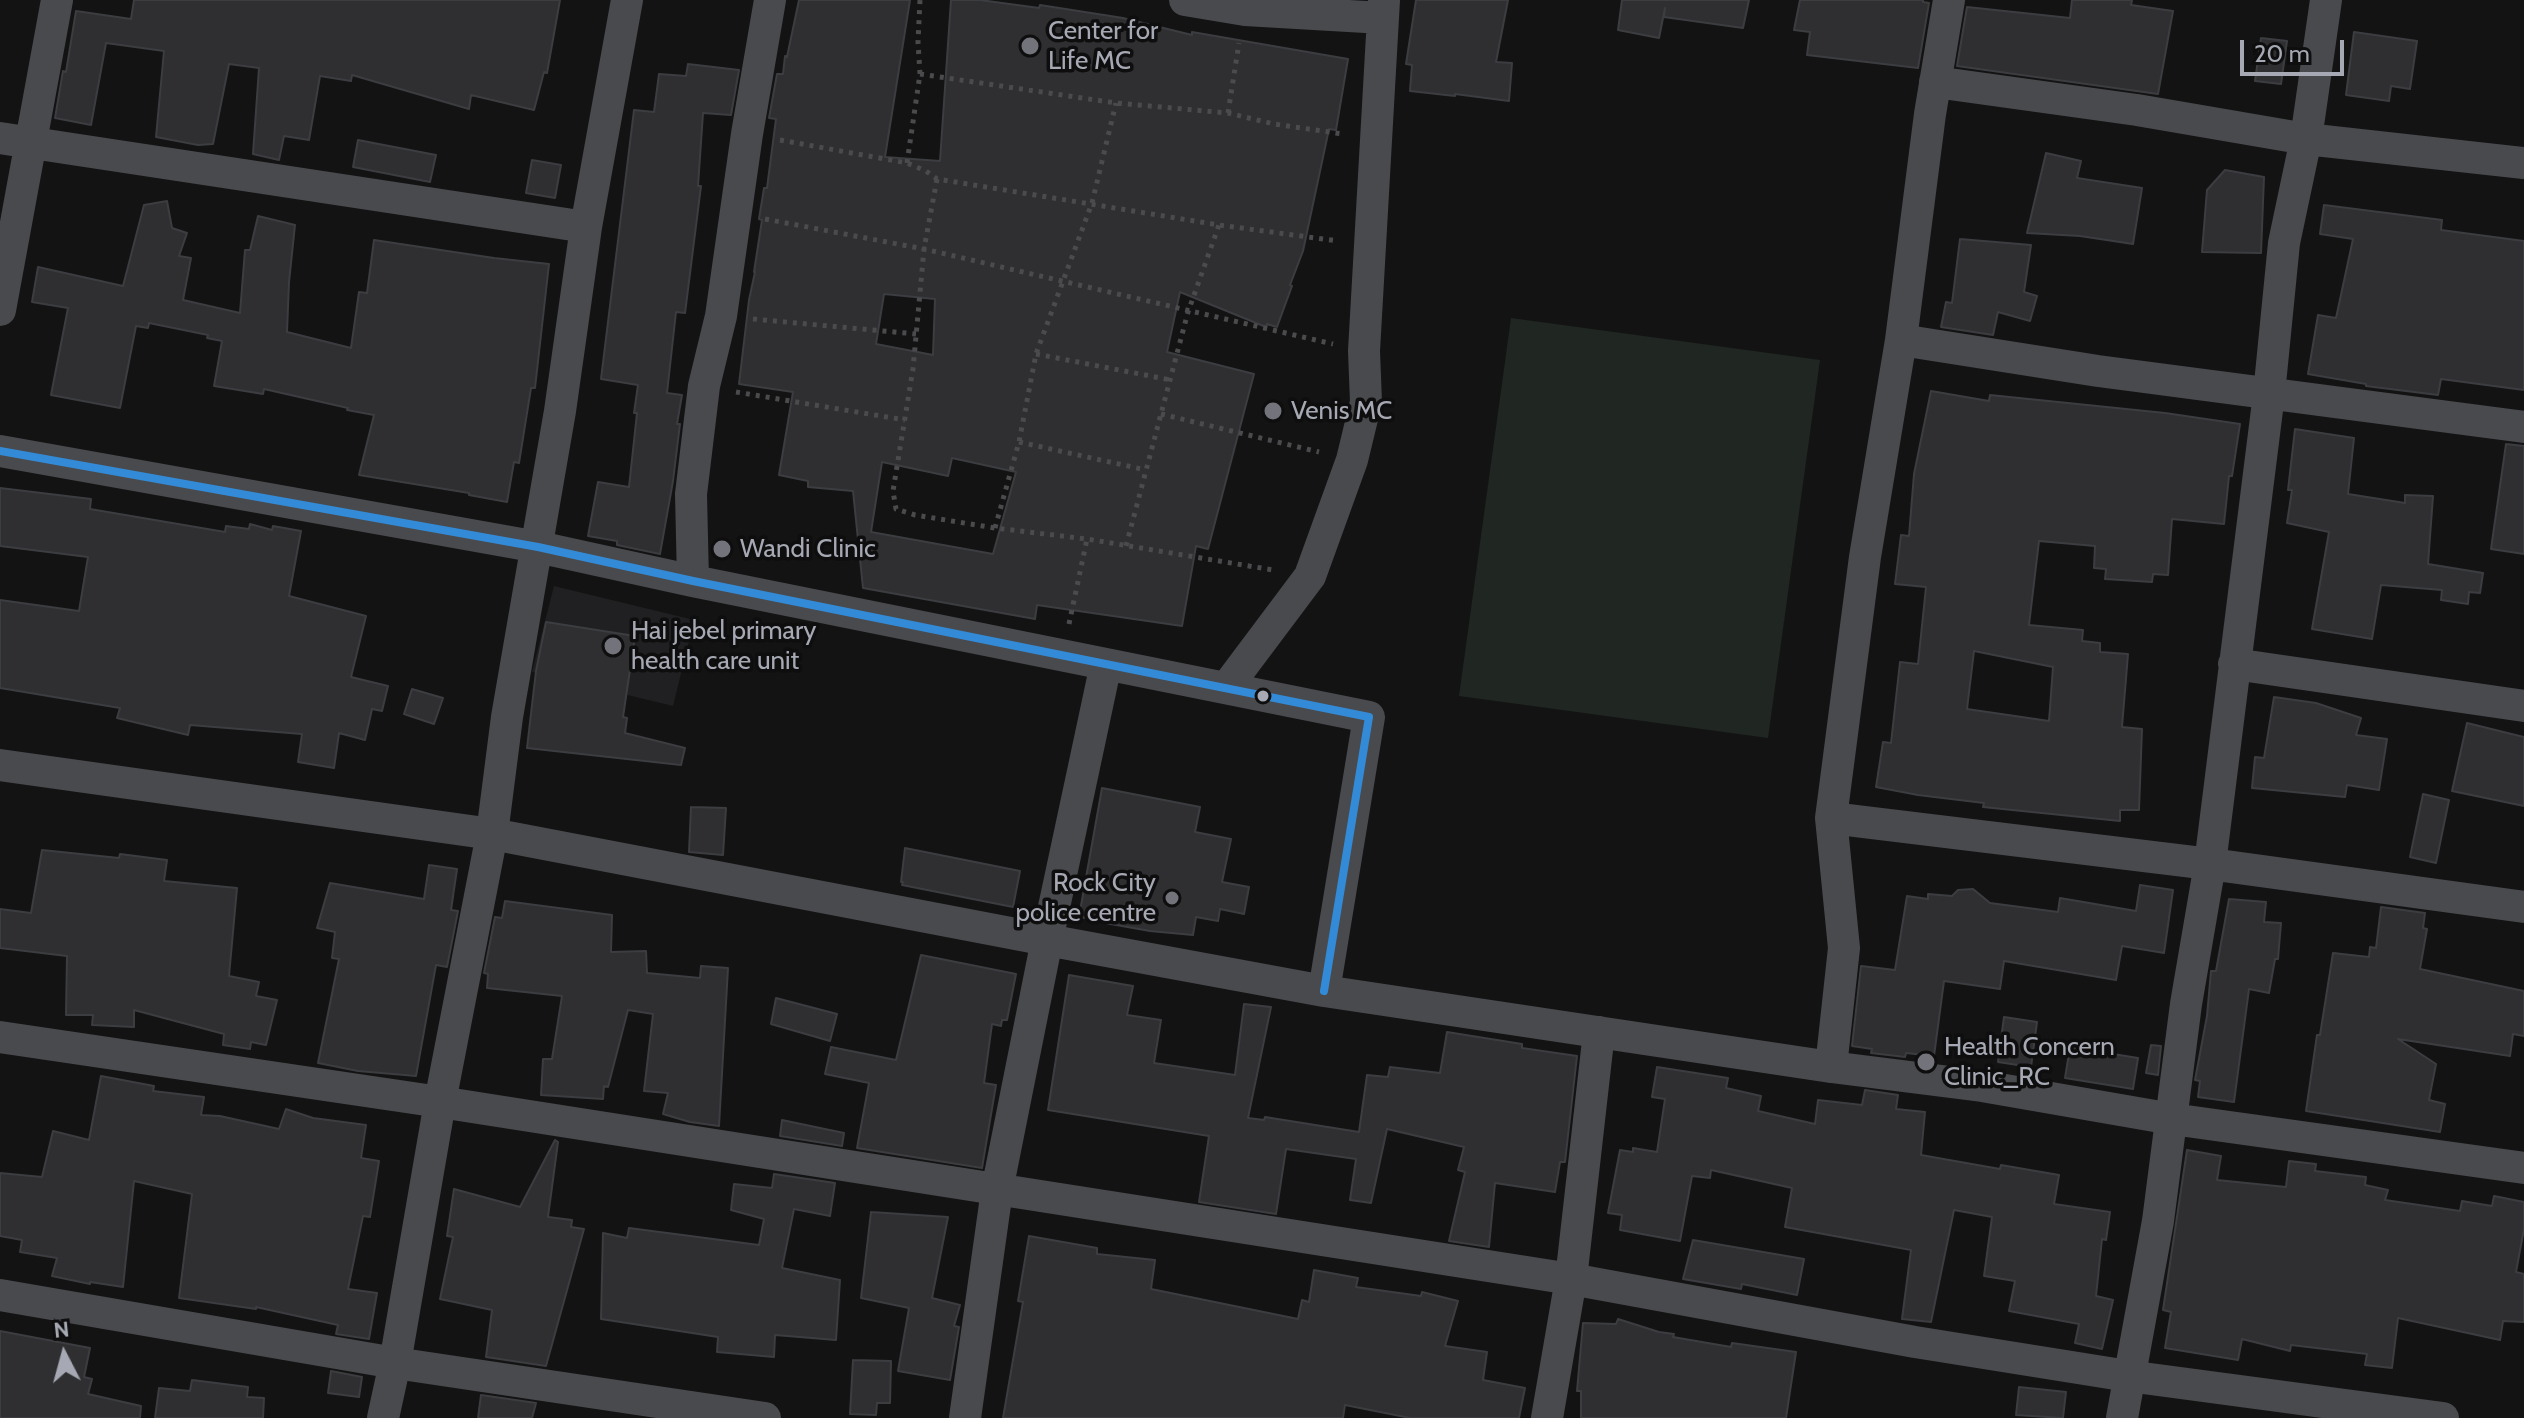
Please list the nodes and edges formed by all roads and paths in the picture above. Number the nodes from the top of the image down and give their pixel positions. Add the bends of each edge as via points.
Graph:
1 (57, 0) edge
2 (627, 0) edge
3 (770, 0) edge
4 (920, 0) edge
5 (1185, 0) edge
6 (1949, 0) edge
7 (2326, 0) edge
8 (1384, 9) edge
9 (1245, 10) junction
10 (920, 74) junction
11 (1935, 82) junction
12 (1116, 103) junction
13 (1228, 113) junction
14 (747, 134) junction
15 (0, 138) edge
16 (1375, 139) junction
17 (2306, 139) junction
18 (32, 142) junction
19 (907, 163) junction
20 (2524, 163) edge
21 (937, 179) junction
22 (1092, 203) junction
23 (736, 214) junction
24 (1219, 225) junction
25 (586, 227) junction
26 (1371, 246) junction
27 (924, 249) junction
28 (1062, 282) junction
29 (0, 310) edge
30 (1188, 312) junction
31 (721, 316) junction
32 (916, 334) junction
33 (1901, 340) junction
34 (1364, 351) junction
35 (1036, 354) junction
36 (1171, 380) junction
37 (704, 386) junction
38 (2269, 394) junction
39 (1161, 414) junction
40 (905, 420) junction
41 (2524, 427) edge
42 (1019, 442) junction
43 (0, 451) edge
44 (1352, 460) junction
45 (1146, 470) junction
46 (995, 528) junction
47 (1087, 539) junction
48 (1126, 546) junction
49 (538, 547) junction
50 (1310, 576) junction
51 (693, 581) junction
52 (1063, 655) junction
53 (1106, 664) junction
54 (2234, 664) junction
55 (1226, 688) junction
56 (2524, 706) edge
57 (0, 765) edge
58 (1831, 818) junction
59 (492, 834) junction
60 (2210, 864) junction
61 (2524, 907) edge
62 (1047, 940) junction
63 (1324, 991) junction
64 (1599, 1032) junction
65 (0, 1037) edge
66 (1831, 1067) junction
67 (440, 1102) junction
68 (2172, 1119) junction
69 (2524, 1168) edge
70 (997, 1190) junction
71 (1571, 1279) junction
72 (0, 1295) edge
73 (395, 1363) junction
74 (2128, 1376) junction
75 (383, 1418) edge
76 (765, 1418) edge
77 (965, 1418) edge
78 (1547, 1418) edge
79 (2122, 1418) edge
80 (2443, 1418) edge

1 - 18 street
2 - 25 street
3 - 14 street
4 - 10 path
5 - 9 street
6 - 11 street
7 - 17 street
8 - 9 street
8 - 16 street
9 - 13 path
10 - 12 path
10 - 19 path
11 - 17 street
11 - 33 street
12 - 13 path
12 - 22 path
13 - 16 path
14 - 19 path
14 - 23 street
15 - 18 street
16 - 26 street
17 - 20 street
17 - 38 street via 2284,243
18 - 25 street
18 - 29 street
19 - 21 path
21 - 22 path
21 - 27 path
22 - 24 path
22 - 28 path
23 - 27 path
23 - 31 street
24 - 26 path
24 - 30 path
25 - 49 street
26 - 34 street
27 - 28 path
27 - 32 path
28 - 30 path
28 - 35 path
30 - 34 path
30 - 36 path
31 - 32 path
31 - 37 street
32 - 40 path
33 - 38 street
33 - 58 street via 1865,557
34 - 44 street via 1366,402
35 - 36 path
35 - 42 path
36 - 39 path
37 - 40 path
37 - 51 street via 691,494
38 - 41 street
38 - 54 street
39 - 44 path
39 - 45 path
40 - 46 path via 893,491 896,509
42 - 45 path
42 - 46 path
43 - 49 street
44 - 50 street
45 - 48 path
46 - 47 path
47 - 48 path
47 - 52 path
48 - 50 path
49 - 51 street
49 - 59 street
50 - 55 street
51 - 52 street
52 - 53 street
53 - 55 street
53 - 62 street
54 - 56 street
54 - 60 street
55 - 63 street via 1369,717
57 - 59 street
58 - 60 street
58 - 66 street via 1844,948
59 - 62 street
59 - 67 street
60 - 61 street
60 - 68 street
62 - 63 street
62 - 70 street
63 - 64 street
64 - 66 street
64 - 71 street
65 - 67 street
66 - 68 street
67 - 70 street
67 - 73 street
68 - 69 street
68 - 74 street
70 - 71 street
70 - 77 street
71 - 74 street
71 - 78 street
72 - 73 street
73 - 75 street
73 - 76 street
74 - 79 street
74 - 80 street

